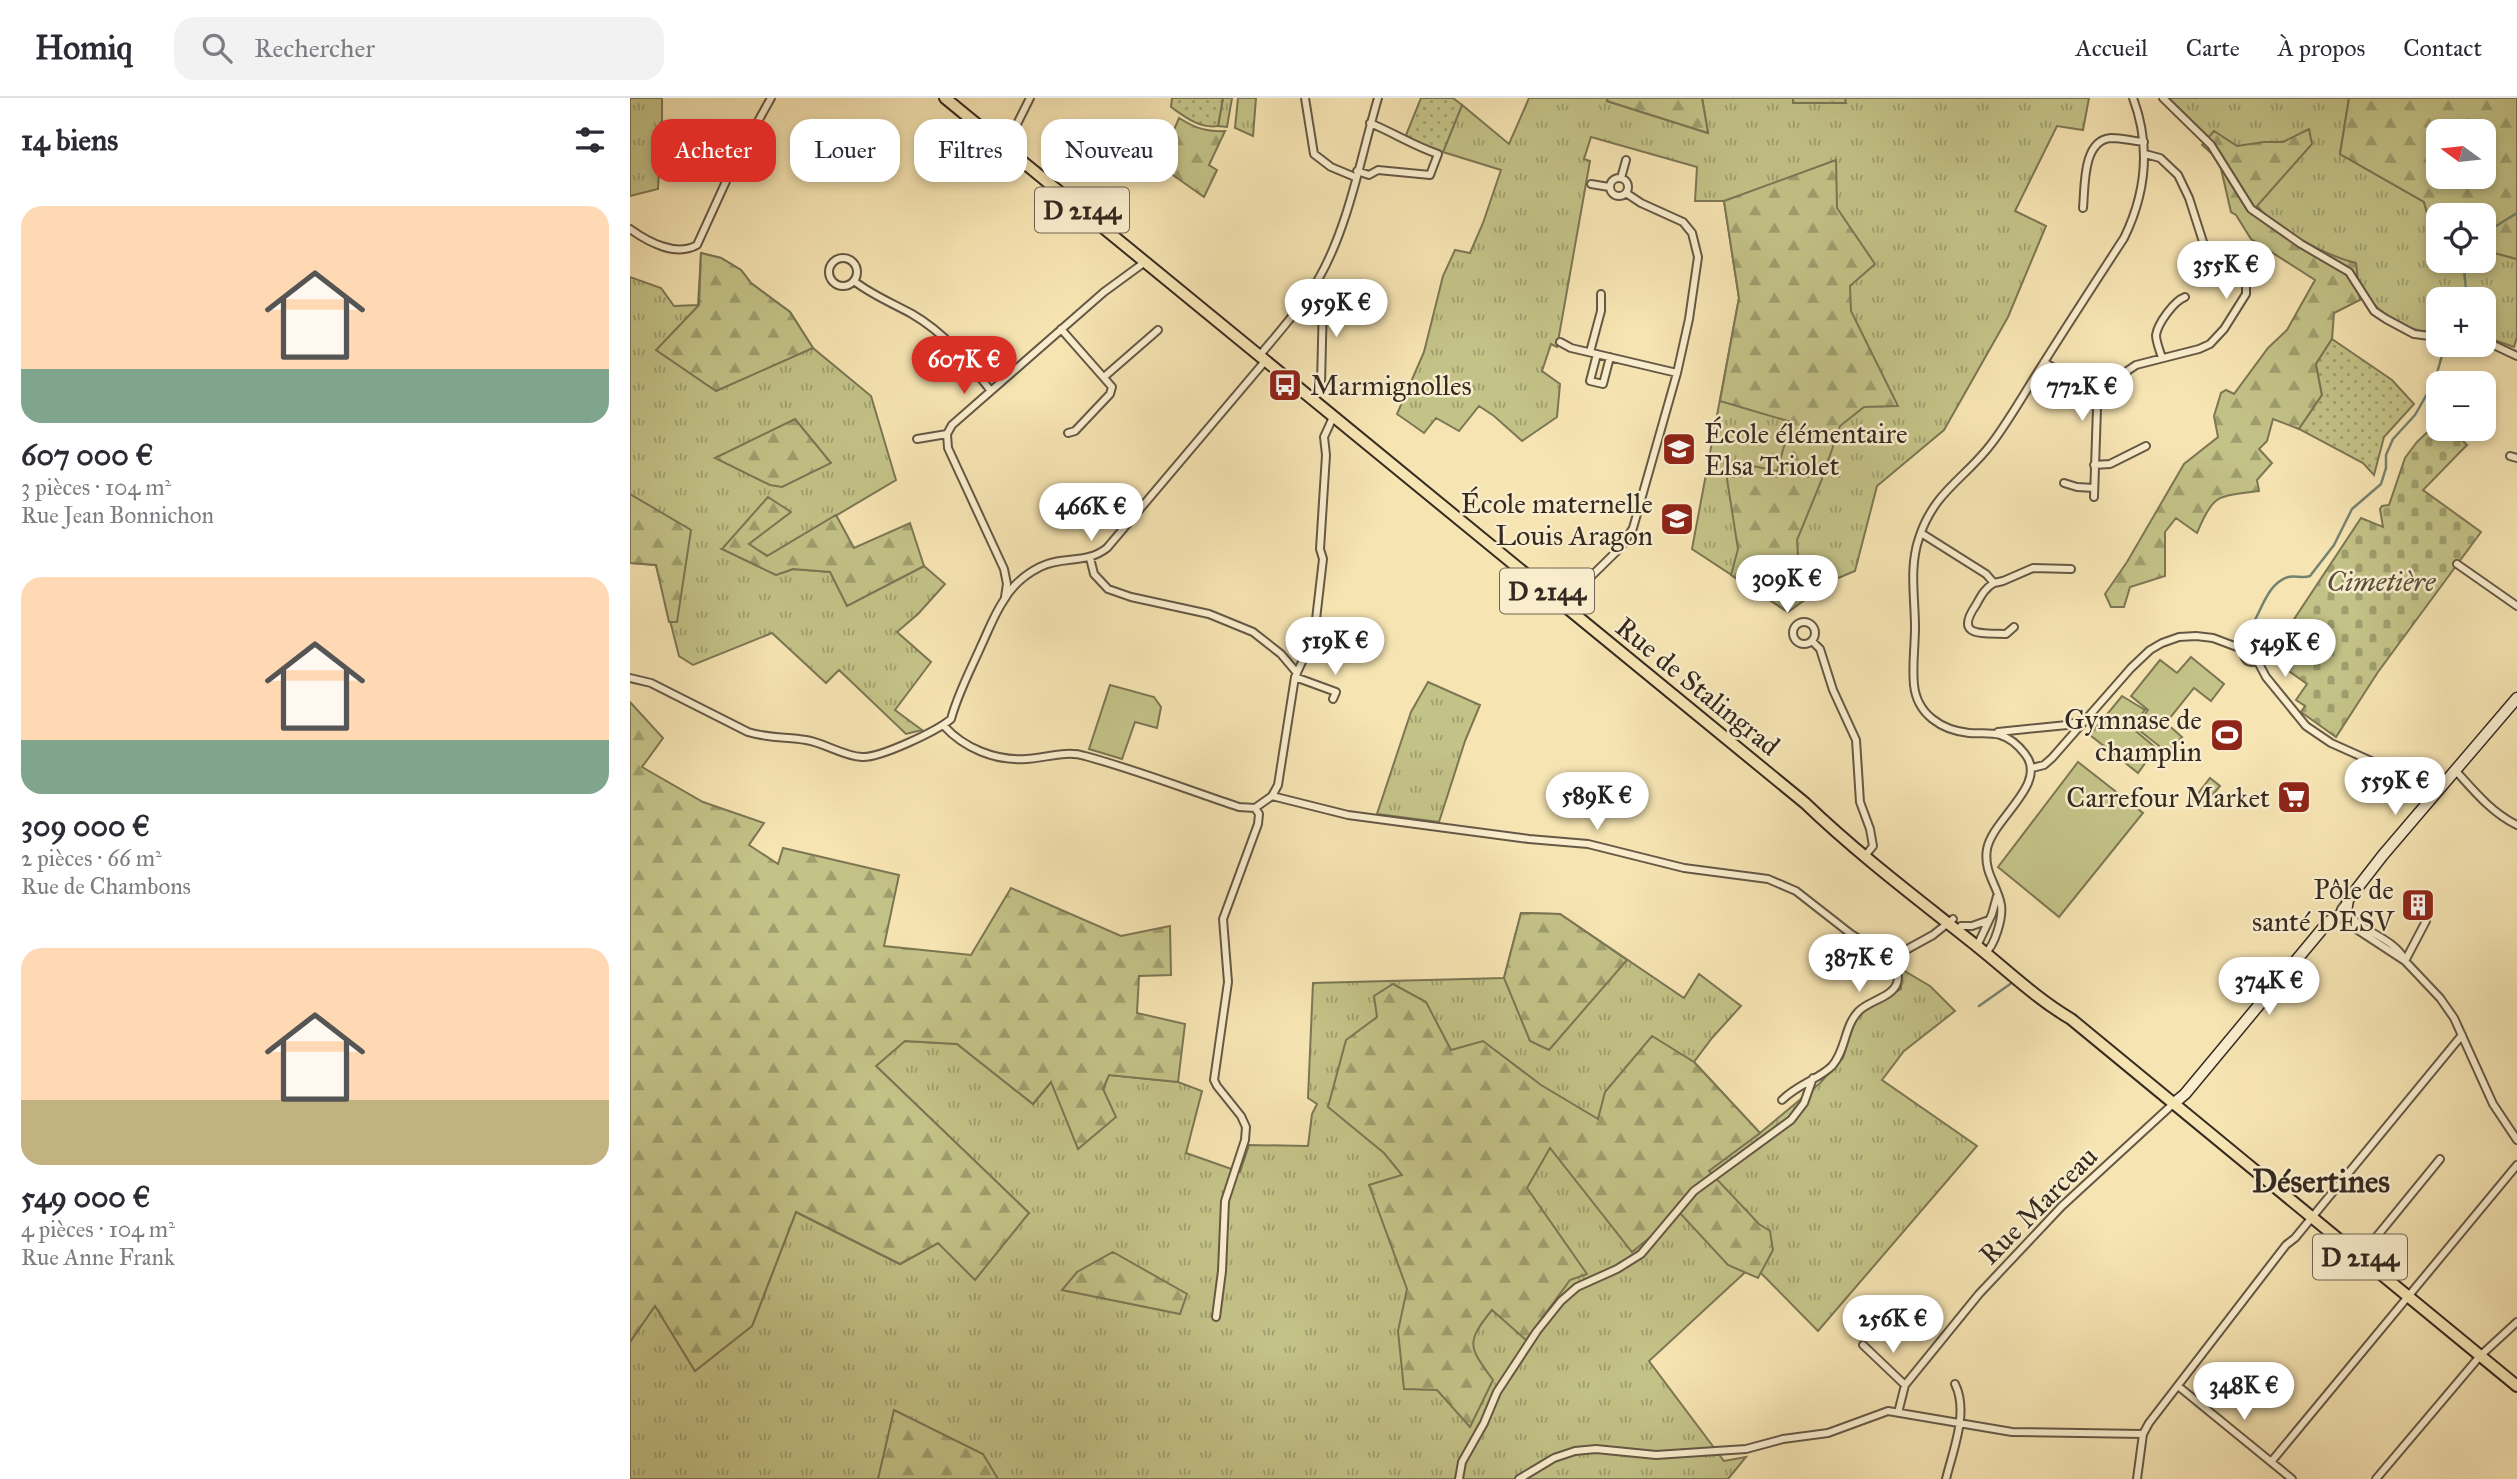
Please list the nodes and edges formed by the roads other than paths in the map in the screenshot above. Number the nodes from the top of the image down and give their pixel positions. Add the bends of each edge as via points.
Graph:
1 (771, 98) edge
2 (945, 98) edge
3 (1031, 98) edge
4 (1305, 98) edge
5 (1378, 98) edge
6 (2133, 98) edge
7 (2163, 98) edge
8 (971, 119) edge
9 (1020, 119) edge
10 (1370, 123) junction
11 (2144, 142) junction
12 (2145, 154) junction
13 (1626, 160) dead end
14 (1027, 165) edge
15 (1356, 174) junction
16 (1620, 178) junction
17 (1591, 184) dead end
18 (1609, 187) junction
19 (1626, 193) junction
20 (2082, 208) dead end
21 (630, 229) edge
22 (1145, 262) junction
23 (854, 281) junction
24 (1314, 286) junction
25 (1601, 294) dead end
26 (2185, 298) dead end
27 (1061, 329) junction
28 (1158, 330) dead end
29 (2426, 334) edge
30 (1560, 342) dead end
31 (2496, 347) edge
32 (1593, 353) junction
33 (2517, 356) edge
34 (1263, 357) junction
35 (1610, 358) junction
36 (2162, 358) junction
37 (2044, 362) junction
38 (1677, 373) junction
39 (1104, 377) junction
40 (991, 391) junction
41 (2092, 395) junction
42 (1313, 398) junction
43 (1334, 415) junction
44 (1068, 433) dead end
45 (947, 434) junction
46 (918, 439) dead end
47 (2146, 446) dead end
48 (2094, 465) junction
49 (2064, 483) dead end
50 (2094, 488) junction
51 (2094, 496) dead end
52 (1920, 533) junction
53 (1090, 558) junction
54 (2457, 564) dead end
55 (2071, 569) dead end
56 (1994, 583) junction
57 (1004, 599) junction
58 (1563, 604) junction
59 (2517, 606) edge
60 (2014, 627) dead end
61 (1812, 641) dead end
62 (2245, 650) junction
63 (2257, 660) junction
64 (1296, 675) junction
65 (630, 678) edge
66 (2517, 698) edge
67 (1333, 699) dead end
68 (2085, 719) junction
69 (944, 726) junction
70 (1991, 733) junction
71 (2032, 768) junction
72 (2456, 771) junction
73 (1272, 796) junction
74 (2433, 797) junction
75 (1255, 808) junction
76 (2517, 825) edge
77 (1868, 854) junction
78 (1997, 896) junction
79 (2343, 914) junction
80 (1989, 919) junction
81 (2426, 921) dead end
82 (1954, 923) junction
83 (1983, 947) junction
84 (1893, 957) junction
85 (2405, 961) junction
86 (2462, 1035) junction
87 (1813, 1078) junction
88 (1782, 1100) dead end
89 (2173, 1104) junction
90 (2517, 1140) edge
91 (2440, 1158) dead end
92 (2517, 1165) edge
93 (2311, 1217) junction
94 (2360, 1256) junction
95 (2408, 1296) junction
96 (1216, 1317) dead end
97 (2517, 1322) edge
98 (1863, 1345) dead end
99 (2480, 1356) junction
100 (1955, 1384) dead end
101 (1905, 1385) junction
102 (2517, 1385) edge
103 (2178, 1386) junction
104 (1898, 1413) junction
105 (1959, 1423) junction
106 (2143, 1434) junction
107 (2271, 1462) junction
108 (1459, 1479) edge
109 (1519, 1479) edge
110 (1946, 1479) edge
111 (2137, 1479) edge
112 (2292, 1479) edge
113 (2376, 1479) edge

1 - 21 street via 697,245 667,248
2 - 8 main road, Rue de Stalingrad / D 2144
3 - 9 street
4 - 15 street via 1314,154 1331,167
5 - 10 street
6 - 11 street
7 - 29 street via 2211,145 2251,209 2349,272 2374,311 2410,332
10 - 15 street
10 - 15 street via 1438,154 1430,175 1378,170
11 - 12 street
11 - 20 street via 2111,138 2095,146
12 - 36 street via 2160,158 2178,175 2205,248 2246,286 2244,299 2215,339 2199,349
12 - 37 street via 2137,208 2124,238
13 - 16 street
14 - 22 main road, Rue de Stalingrad / D 2144
15 - 24 street via 1345,214
16 - 18 street
16 - 19 street via 1627,184
17 - 18 street
18 - 19 street via 1615,196
19 - 38 street via 1682,222 1697,245 1691,307
22 - 27 street
22 - 34 main road, Rue de Stalingrad / D 2144
23 - 23 street via 856,267 850,260 833,262 830,275 834,282 847,285
23 - 40 street via 943,335
24 - 34 street
24 - 42 street via 1323,301 1321,384
25 - 32 street
26 - 36 street via 2175,304 2157,331
27 - 39 street
27 - 40 street
28 - 39 street
30 - 32 street
31 - 33 street
32 - 35 street
32 - 35 street via 1590,380 1604,384
34 - 42 main road, Rue de Stalingrad / D 2144
34 - 53 street via 1120,533
35 - 38 street
36 - 41 street via 2136,365
37 - 41 street
37 - 52 street via 1993,442 1949,486
38 - 58 street via 1633,528 1621,547
39 - 44 street via 1112,387 1110,394
40 - 45 street
41 - 48 street via 2097,408
42 - 43 main road, Rue de Stalingrad / D 2144
43 - 58 main road, Rue de Stalingrad / D 2144
43 - 64 street via 1324,437 1323,559 1315,628
45 - 46 street
45 - 57 street via 948,448 1004,569
47 - 48 street via 2110,464
48 - 50 street
49 - 50 street
50 - 51 street
52 - 56 street
52 - 70 street via 1913,575 1916,697 1938,723 1959,731
53 - 57 street via 1053,561 1016,585
53 - 64 street via 1094,574 1108,589 1209,614 1253,632 1281,654
54 - 59 street
55 - 56 street via 2041,567
56 - 60 street via 1967,618 1967,625 1977,633 2006,634
57 - 69 street
58 - 77 main road, Rue de Stalingrad / D 2144
61 - 77 street via 1820,649 1856,740 1860,802 1873,846
62 - 63 street via 2246,659
62 - 63 street via 2258,649
62 - 68 street via 2204,637 2179,637 2162,643 2139,660
63 - 74 street via 2306,726 2331,743 2416,781
64 - 67 street via 1336,692
64 - 73 street via 1282,769
65 - 69 street via 651,683 748,732 822,743 862,757 872,757
66 - 72 street
68 - 70 street
68 - 71 street via 2052,758
69 - 75 street via 968,746 989,754 1026,759 1075,753 1239,807
70 - 71 street via 2020,748
71 - 78 street via 2029,784 1996,827 1986,851
72 - 74 street
72 - 76 street via 2485,802
73 - 75 street
73 - 84 street via 1348,816 1588,844 1684,868 1768,879 1796,891 1851,934
74 - 79 street via 2348,900
75 - 96 street via 1258,824 1223,919 1228,982 1214,1080 1246,1127 1225,1201
77 - 82 main road, D 2144
78 - 80 street
78 - 83 street via 2001,904 1996,936
79 - 85 street via 2344,921
79 - 89 street via 2328,922
80 - 82 street via 1978,925
80 - 83 street
81 - 85 street
82 - 83 main road, D 2144
82 - 84 street
83 - 89 main road, D 2144
84 - 87 street via 1898,983 1860,1009 1839,1056
85 - 86 street via 2440,999
86 - 90 street via 2493,1104
86 - 93 street
87 - 88 street
87 - 108 street via 1804,1104 1791,1120 1694,1191 1641,1254 1577,1287 1561,1301 1497,1392 1462,1462
89 - 93 main road, D 2144
89 - 101 street, Rue Marceau via 2031,1239 1966,1308
91 - 94 street
92 - 95 street
93 - 94 main road, D 2144
93 - 103 street
94 - 95 main road, D 2144
95 - 99 main road, D 2144
95 - 107 street
97 - 99 street
98 - 101 street
99 - 102 main road, D 2144
99 - 113 street
100 - 105 street via 1960,1394
101 - 104 street, Rue Marceau
103 - 106 street
103 - 107 street
104 - 105 street
104 - 109 street via 1881,1412 1828,1433 1746,1449 1657,1455 1575,1451
105 - 106 street via 2012,1432
105 - 110 street
106 - 111 street
107 - 112 street

